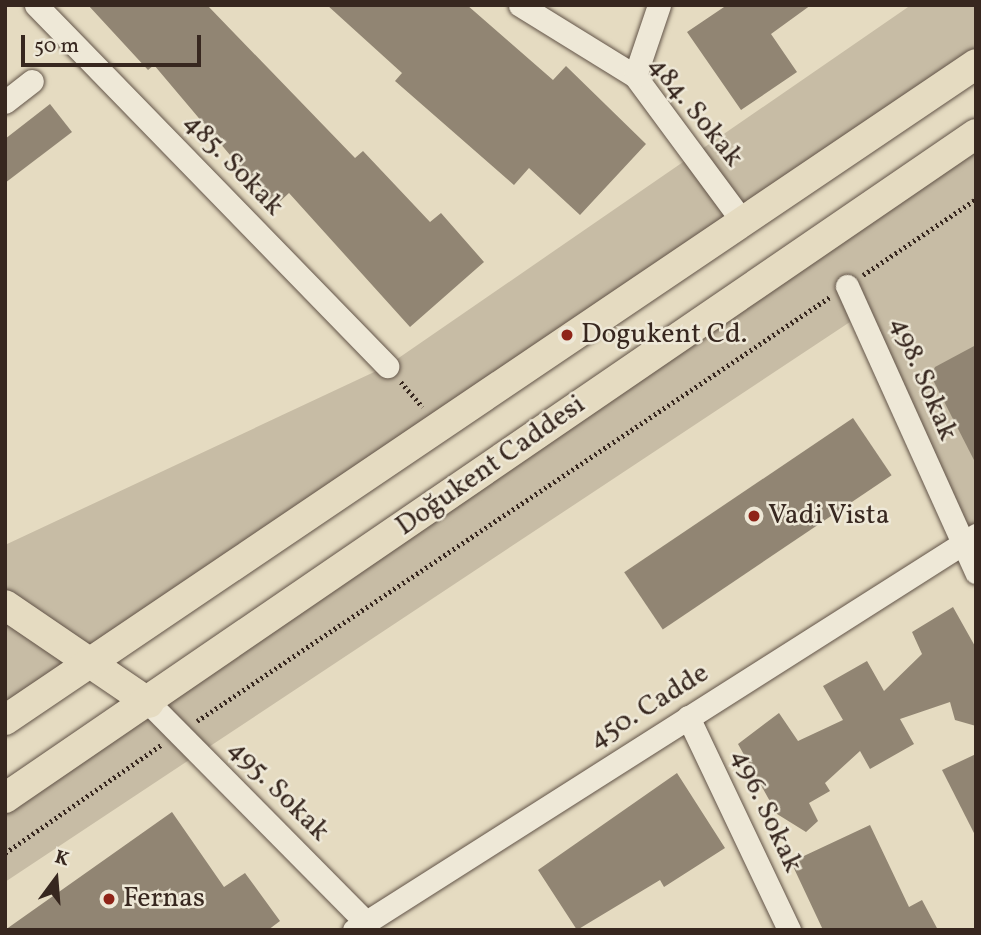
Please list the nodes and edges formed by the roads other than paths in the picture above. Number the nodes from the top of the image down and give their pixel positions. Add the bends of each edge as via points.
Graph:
1 (36, 5) edge
2 (520, 5) edge
3 (659, 5) edge
4 (976, 64) edge
5 (635, 76) junction
6 (32, 81) dead end
7 (5, 102) edge
8 (976, 134) edge
9 (743, 222) junction
10 (847, 286) road end
11 (387, 366) road end
12 (968, 539) edge
13 (976, 572) edge
14 (5, 606) edge
15 (87, 665) junction
16 (149, 703) junction
17 (688, 717) junction
18 (5, 720) edge
19 (5, 798) edge
20 (360, 926) edge
21 (789, 930) edge

1 - 11 street, 485. Sokak
2 - 5 street, 484. Sokak
3 - 5 street
4 - 9 main road, Doğukent Caddesi
5 - 9 street, 484. Sokak
6 - 7 street
8 - 16 main road, Doğukent Caddesi
9 - 15 main road, Doğukent Caddesi
10 - 12 street, 498. Sokak
12 - 13 street, 498. Sokak
12 - 17 street, 450. Cadde
14 - 15 main road
15 - 16 main road
15 - 18 main road, Doğukent Caddesi
16 - 19 main road, Doğukent Caddesi
16 - 20 street, 495. Sokak
17 - 20 street, 450. Cadde
17 - 21 street, 496. Sokak

